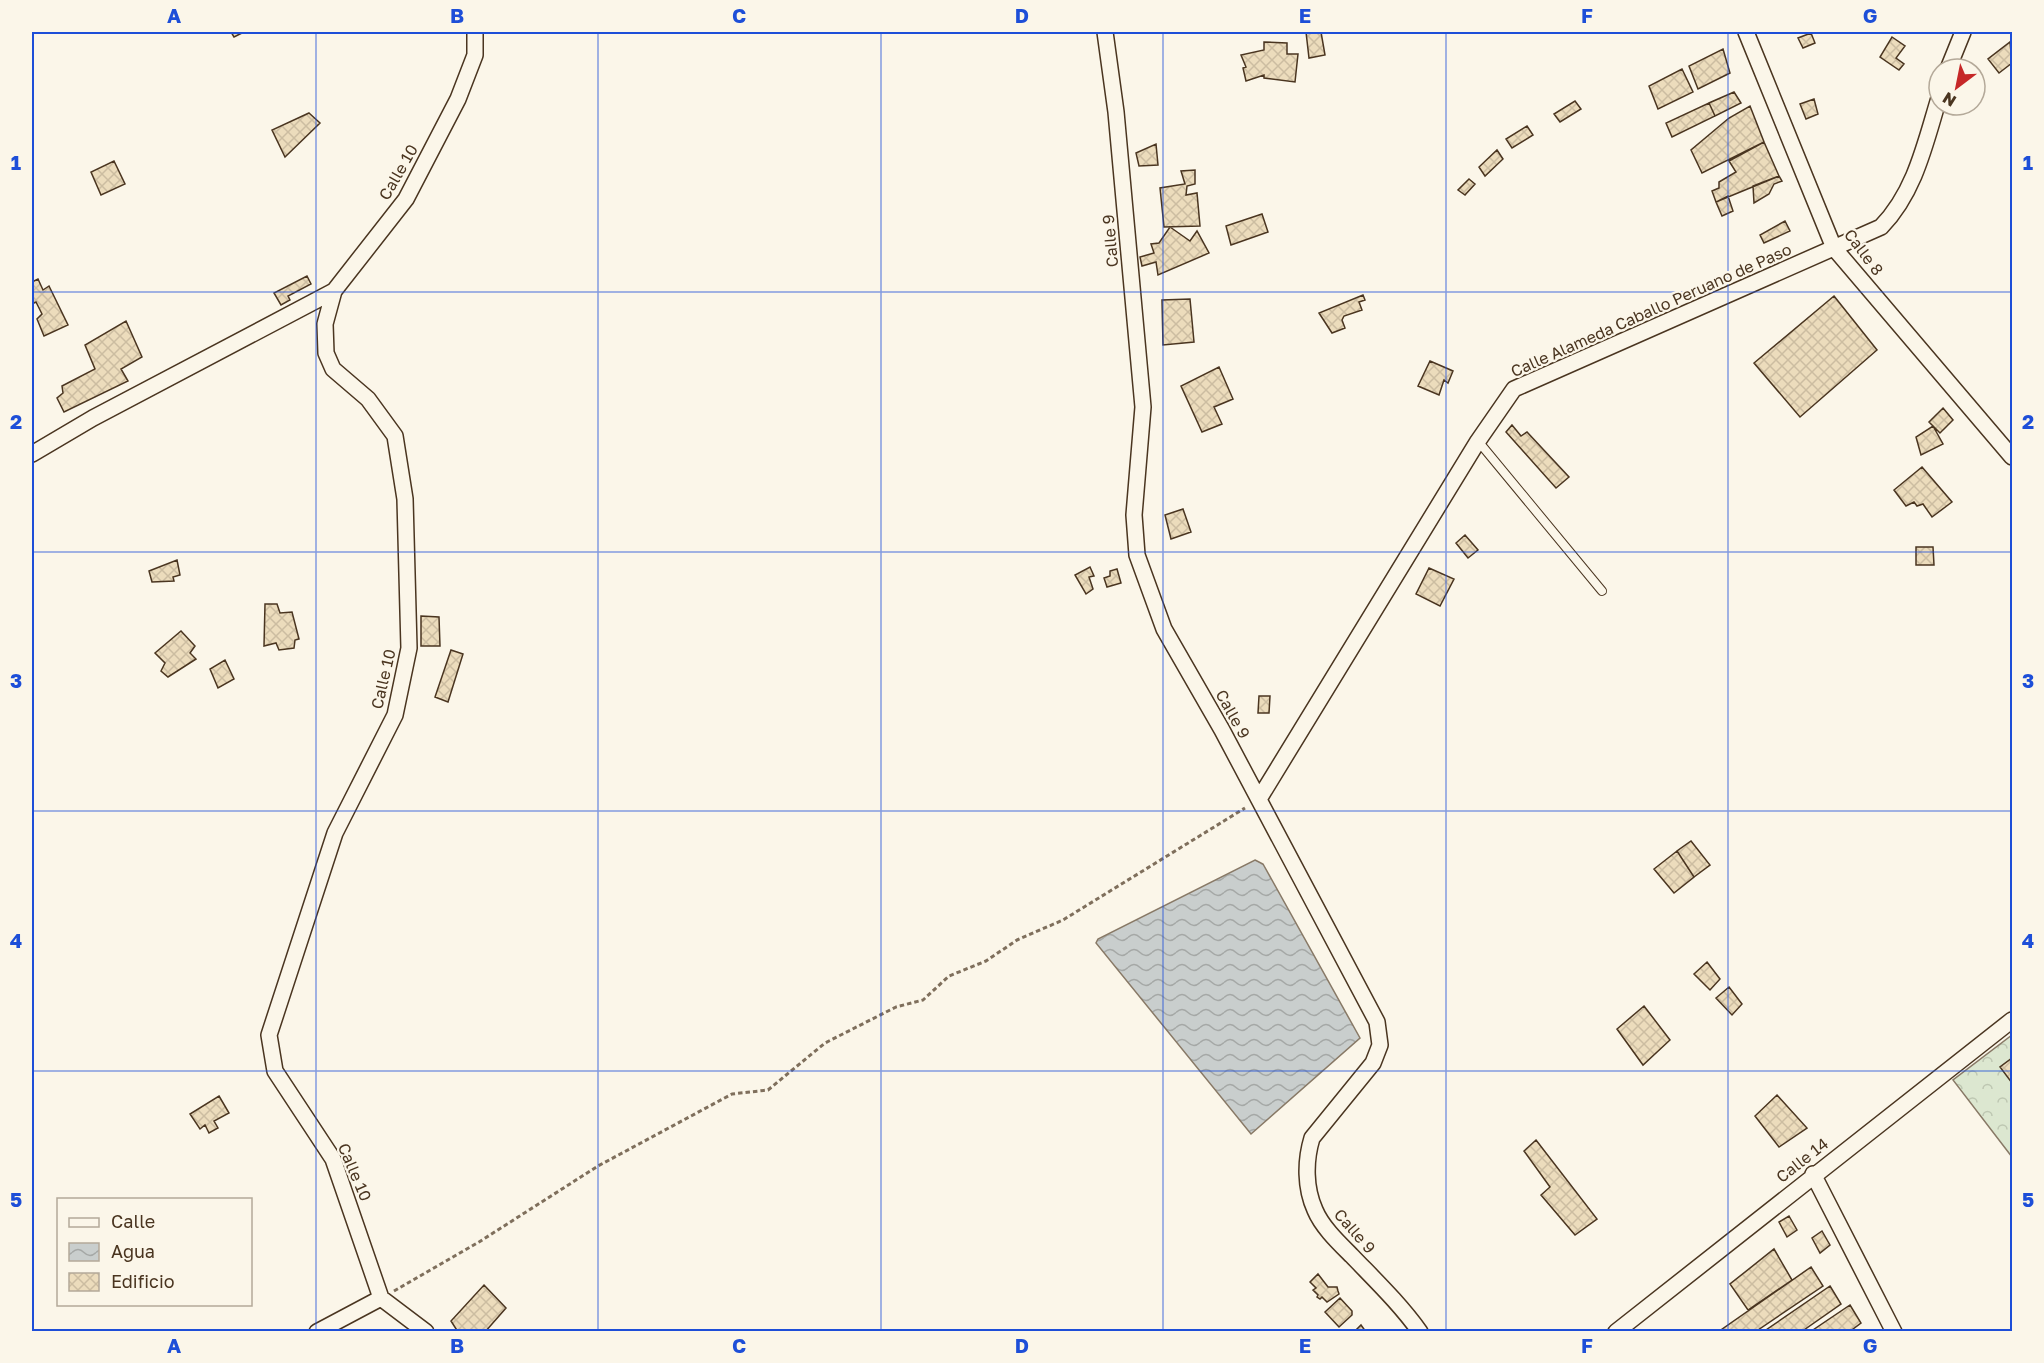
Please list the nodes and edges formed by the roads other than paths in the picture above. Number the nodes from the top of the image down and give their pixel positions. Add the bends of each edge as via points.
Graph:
1 (474, 32) edge
2 (1105, 32) edge
3 (1746, 32) edge
4 (1963, 32) edge
5 (1953, 57) edge
6 (1933, 117) edge
7 (1834, 248) junction
8 (334, 291) junction
9 (1478, 441) junction
10 (32, 454) edge
11 (2013, 457) edge
12 (1602, 591) dead end
13 (1259, 799) junction
14 (2013, 1020) edge
15 (1813, 1174) junction
16 (381, 1298) junction
17 (317, 1332) edge
18 (426, 1332) edge
19 (1420, 1332) edge
20 (1616, 1332) edge
21 (1894, 1332) edge

1 - 8 street, Calle 10 via 475,54 459,99 406,199
2 - 13 street, Calle 9 via 1143,407 1134,515 1137,555 1164,629
3 - 7 street, Calle 8
4 - 5 street
6 - 7 street, Calle Alameda Caballo Peruano de Paso via 1910,189 1898,210 1881,227
7 - 9 street, Calle Alameda Caballo Peruano de Paso via 1517,387
7 - 11 street, Calle 8
8 - 10 street
8 - 16 street, Calle 10 via 325,324 326,353 333,369 368,399 395,436 405,499 409,648 394,715 335,833 269,1035 275,1071 333,1159
9 - 12 lane
9 - 13 street, Calle Alameda Caballo Peruano de Paso
13 - 19 street, Calle 9 via 1377,1022 1380,1045 1372,1063 1312,1138 1307,1154 1308,1192 1316,1212 1338,1242
14 - 15 street, Calle 14
15 - 20 street, Calle 14
15 - 21 street
16 - 17 street
16 - 18 street

